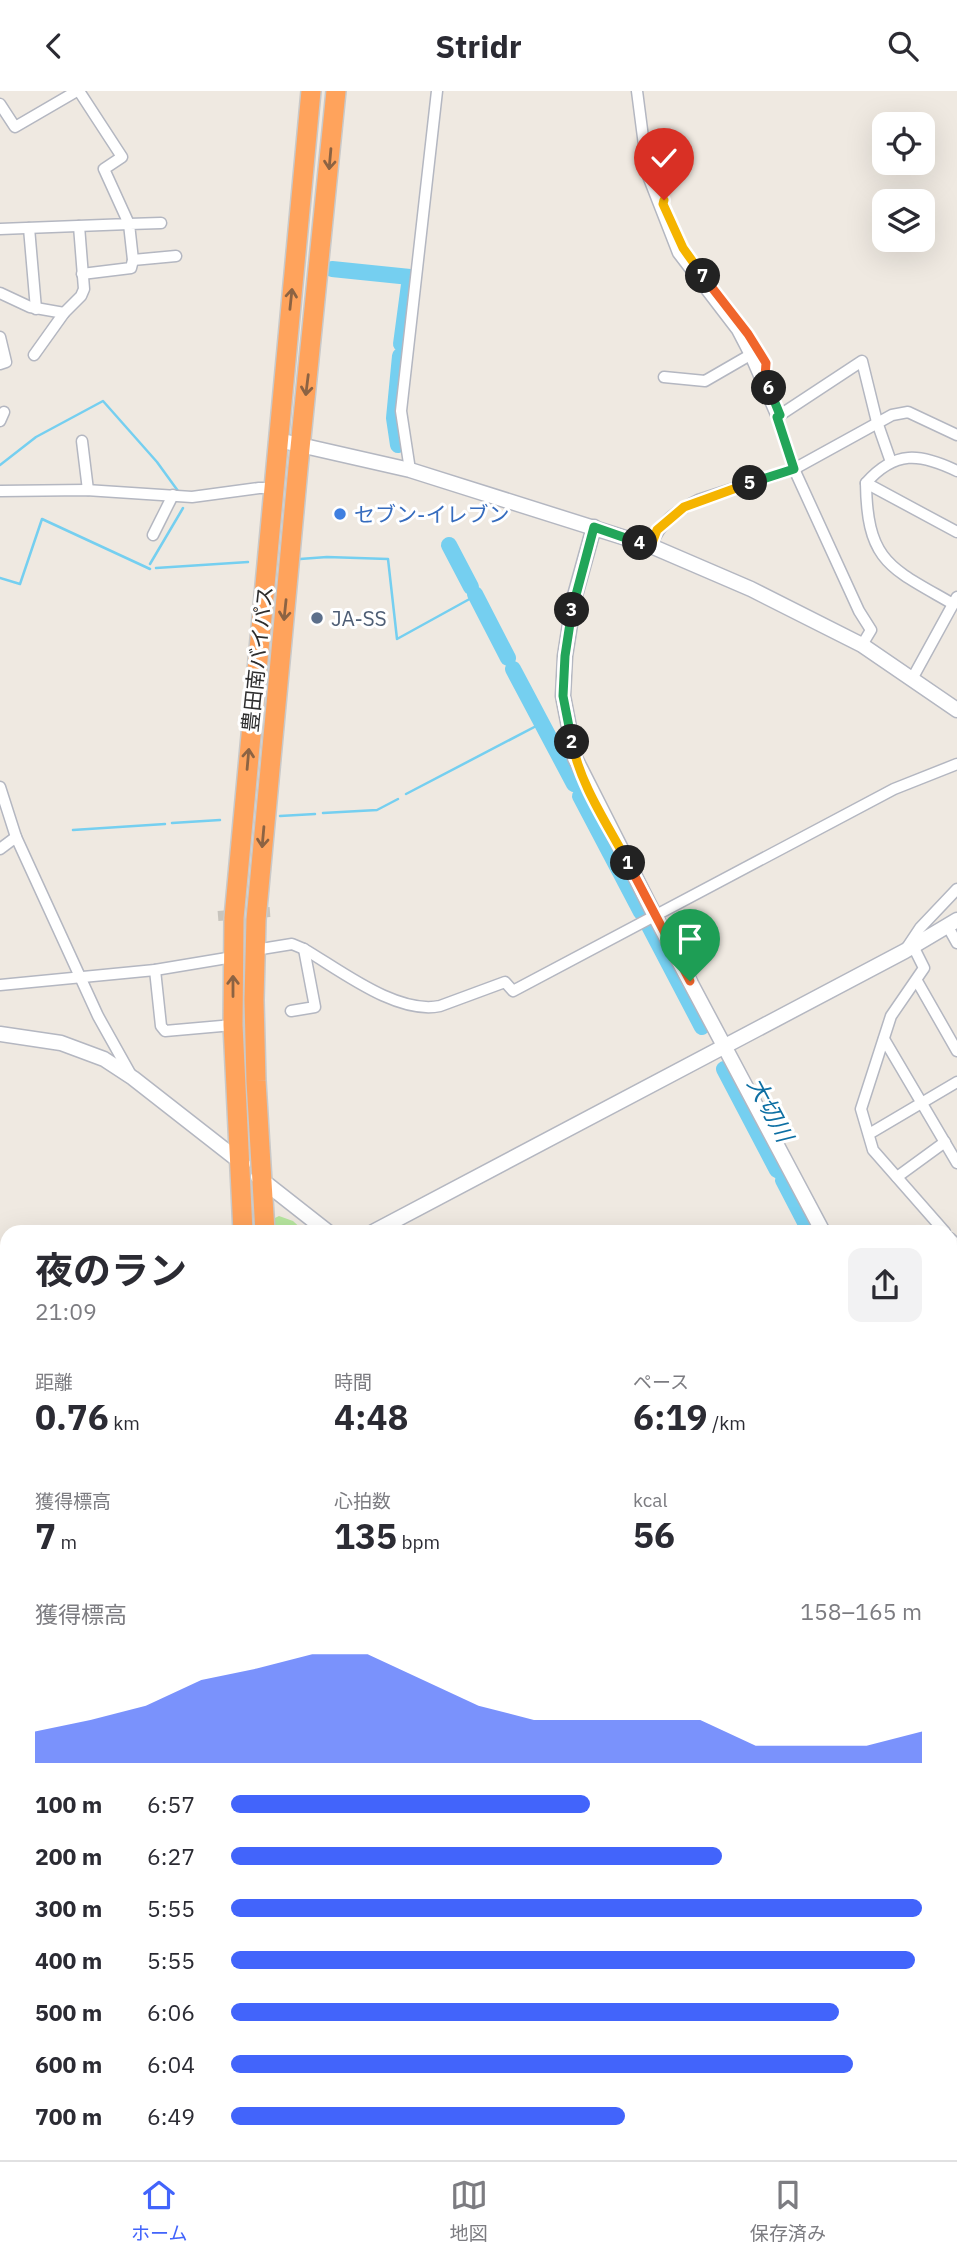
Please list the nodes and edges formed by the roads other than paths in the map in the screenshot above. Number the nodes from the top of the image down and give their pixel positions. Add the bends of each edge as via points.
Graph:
1 (78, 91) edge
2 (311, 91) edge
3 (336, 91) edge
4 (437, 91) edge
5 (637, 91) edge
6 (643, 91) edge
7 (0, 104) edge
8 (129, 223) junction
9 (161, 223) dead end
10 (79, 226) junction
11 (29, 228) junction
12 (0, 229) edge
13 (176, 256) dead end
14 (133, 260) junction
15 (82, 274) junction
16 (0, 293) edge
17 (36, 309) junction
18 (64, 313) junction
19 (0, 337) edge
20 (34, 355) dead end
21 (750, 355) junction
22 (0, 364) edge
23 (664, 377) dead end
24 (778, 416) junction
25 (877, 422) junction
26 (957, 435) edge
27 (278, 440) junction
28 (82, 441) dead end
29 (300, 445) junction
30 (891, 462) junction
31 (794, 469) junction
32 (410, 470) junction
33 (957, 471) edge
34 (866, 483) junction
35 (274, 488) junction
36 (88, 490) junction
37 (0, 491) edge
38 (173, 495) junction
39 (594, 527) junction
40 (957, 532) edge
41 (153, 535) dead end
42 (651, 546) junction
43 (955, 600) edge
44 (261, 619) junction
45 (862, 645) junction
46 (912, 679) junction
47 (957, 710) edge
48 (957, 764) edge
49 (0, 787) edge
50 (16, 837) junction
51 (0, 849) edge
52 (957, 889) edge
53 (655, 916) junction
54 (952, 922) edge
55 (957, 943) edge
56 (909, 948) junction
57 (304, 949) junction
58 (255, 950) junction
59 (233, 957) junction
60 (155, 970) junction
61 (80, 976) junction
62 (917, 981) junction
63 (0, 985) edge
64 (254, 1000) junction
65 (291, 1011) dead end
66 (233, 1025) junction
67 (0, 1034) edge
68 (884, 1039) junction
69 (725, 1046) junction
70 (957, 1051) edge
71 (133, 1078) junction
72 (957, 1082) edge
73 (923, 1103) junction
74 (869, 1134) junction
75 (945, 1142) junction
76 (236, 1156) junction
77 (957, 1163) edge
78 (897, 1177) junction
79 (266, 1185) junction
80 (242, 1225) edge
81 (255, 1225) edge
82 (265, 1225) edge
83 (319, 1225) edge
84 (386, 1225) edge
85 (819, 1225) edge
86 (939, 1225) edge

1 - 7 street via 15,127
1 - 8 street via 122,156 104,169
27 -> 2 highway, 豊田南バイパス
3 -> 29 highway, 豊田南バイパス
4 - 32 street via 401,411
5 - 21 street via 648,176 678,253 737,330
6 - 24 street via 652,168 663,204 683,248 766,363 765,377
8 - 9 street
8 - 10 street
8 - 14 street
10 - 11 street
10 - 15 street
11 - 12 street
11 - 17 street
13 - 14 street
14 - 15 street via 131,268
15 - 18 street via 81,296
16 - 17 street
17 - 18 street
18 - 20 street
19 - 22 street via 6,362
21 - 23 street via 705,381
21 - 24 street
24 - 25 street via 862,361
24 - 31 street
25 - 26 street via 908,412
25 - 30 street
25 - 31 street
27 - 29 street
27 - 35 highway, 豊田南バイパス
28 - 36 street
29 - 32 street
29 - 44 highway via 289,456 278,566
29 -> 58 highway, 豊田南バイパス
30 - 33 street via 920,457
30 - 34 street
31 - 42 street via 684,507 657,530
31 - 45 street via 871,630
32 - 39 street
34 - 40 street
34 - 43 street via 873,537 884,558 894,569
35 - 38 street
35 - 44 highway, 豊田南バイパス
36 - 37 street
36 - 38 street
38 - 41 street
39 - 42 street
39 - 53 street via 568,628 563,696 575,758
42 - 45 street via 751,589
43 - 46 street
59 -> 44 highway, 豊田南バイパス
45 - 46 street
46 - 47 street
48 - 53 street via 894,789
49 - 50 street
50 - 51 street
50 - 61 street
52 - 56 street via 920,927
53 - 57 street via 513,991 505,982 430,1009 381,995
53 - 69 street
54 - 55 street
54 - 56 street
56 - 62 street via 924,968
56 - 69 street
57 - 58 street via 292,944
57 - 65 street via 315,1007
58 - 64 highway, 豊田南バイパス
59 - 60 street
66 -> 59 highway, 豊田南バイパス
60 - 61 street
60 - 66 street via 165,1031
61 - 63 street
61 - 71 street
62 - 68 street via 891,1016
62 - 70 street
64 - 76 highway via 244,1056 248,1137
64 - 79 highway, 豊田南バイパス
66 - 76 highway, 豊田南バイパス
67 - 71 street via 76,1047
68 - 73 street
68 - 74 street via 861,1109
69 - 84 street
69 - 85 street
71 - 76 street
72 - 73 street
73 - 74 street
73 - 75 street
74 - 78 street via 873,1150
75 - 77 street
75 - 78 street
76 - 79 street
76 - 80 highway, 豊田南バイパス
78 - 86 street
79 - 81 highway via 255,1197
79 - 82 highway, 豊田南バイパス
79 - 83 street

